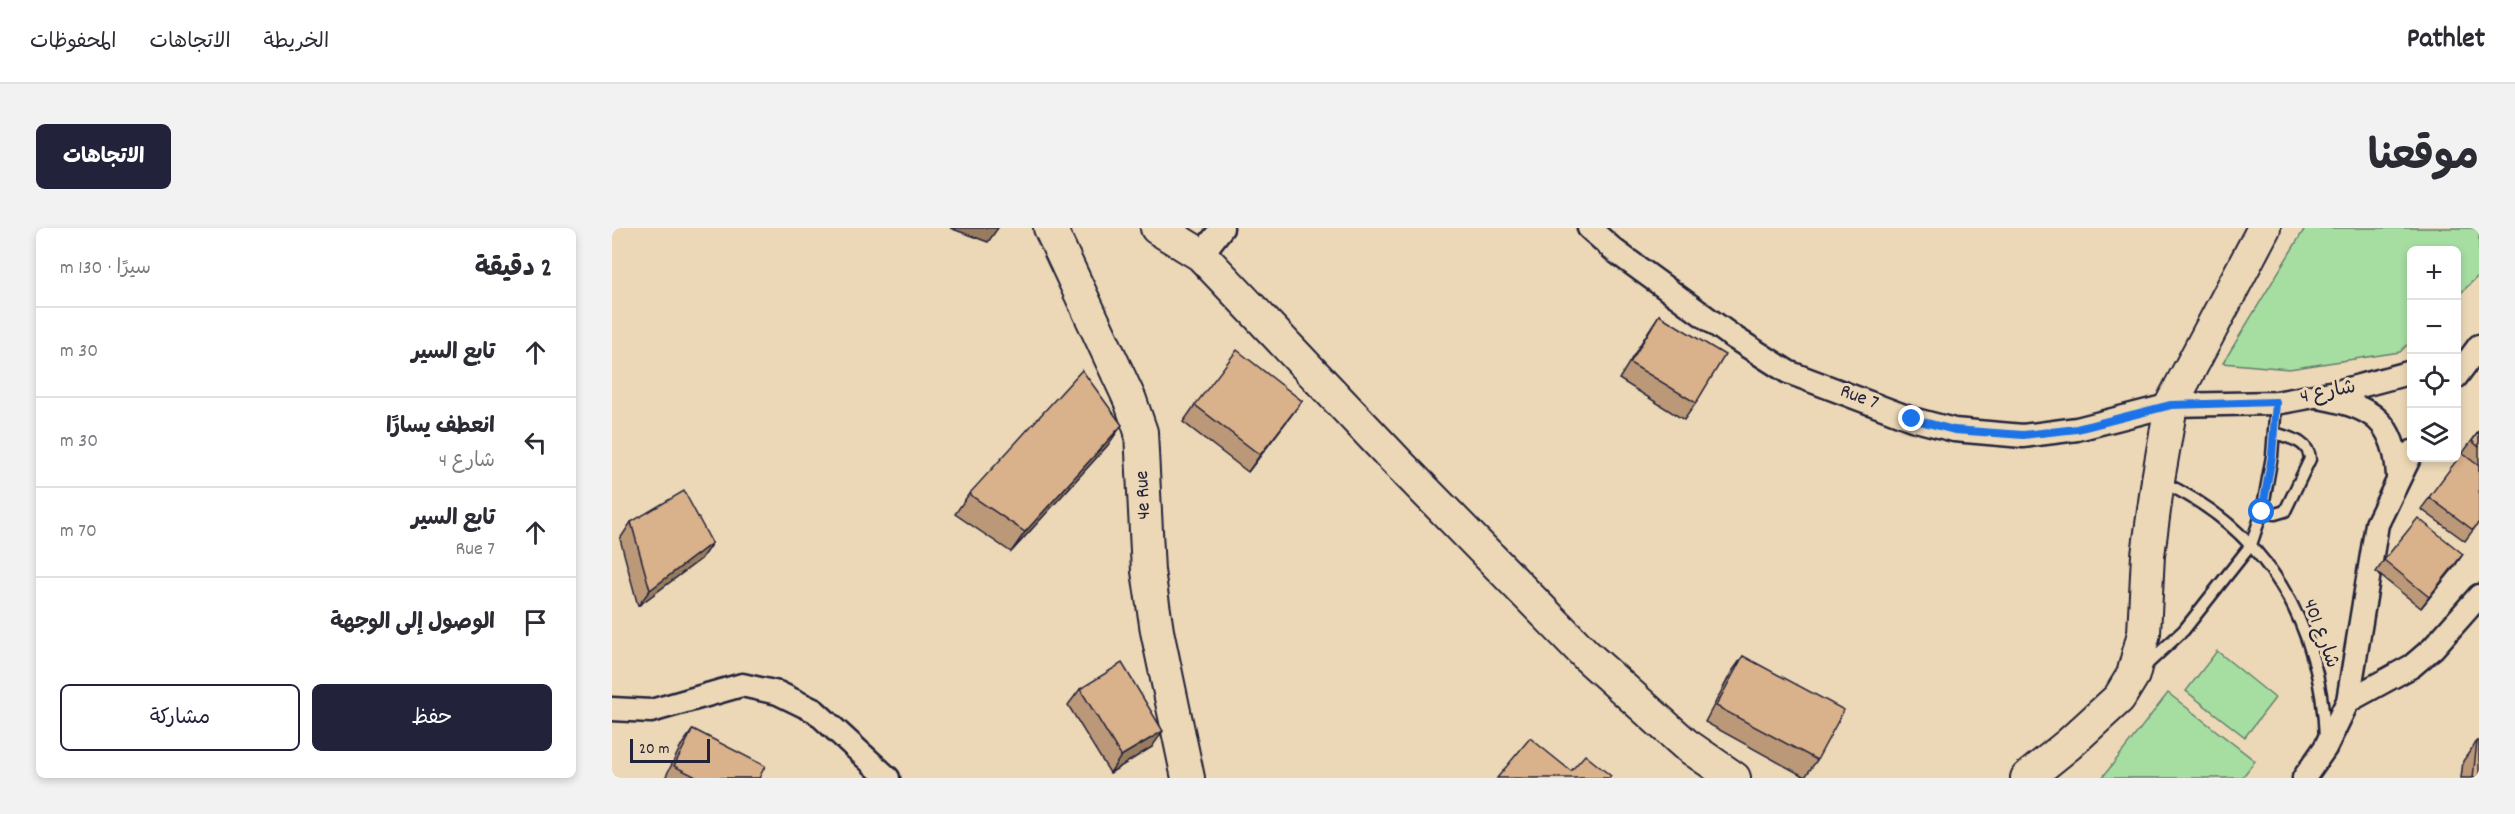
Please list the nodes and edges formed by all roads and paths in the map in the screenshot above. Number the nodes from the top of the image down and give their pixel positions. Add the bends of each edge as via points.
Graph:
1 (1050, 228) edge
2 (1157, 228) edge
3 (1222, 228) edge
4 (1590, 228) edge
5 (2264, 228) edge
6 (1201, 255) junction
7 (2479, 341) edge
8 (2479, 346) edge
9 (2461, 351) edge
10 (2461, 371) edge
11 (2407, 374) edge
12 (2313, 396) junction
13 (2276, 402) junction
14 (2171, 405) junction
15 (2275, 434) junction
16 (2407, 461) edge
17 (2398, 476) junction
18 (2157, 480) junction
19 (2262, 512) junction
20 (2251, 545) junction
21 (2479, 596) edge
22 (2133, 675) junction
23 (2348, 701) junction
24 (612, 709) edge
25 (2325, 748) junction
26 (888, 778) edge
27 (1188, 778) edge
28 (1734, 778) edge
29 (2027, 778) edge
30 (2304, 778) edge

1 - 27 street, 4e Rue via 1141,432 1148,572
2 - 6 street
3 - 6 street
4 - 14 street, Rue 7 via 1615,251 1732,337 1788,372 1912,419 1954,430 2023,435 2077,429
5 - 14 street
6 - 28 street via 1587,656 1685,744
7 - 9 street
8 - 10 street
11 - 12 street, شارع 4
12 - 13 street, شارع 4
12 - 17 street via 2362,407 2372,414 2391,439
13 - 14 street, شارع 4
13 - 15 lane
14 - 18 street
15 - 19 lane
15 - 19 lane via 2298,441 2307,448 2310,459 2285,511
16 - 17 street
17 - 23 street via 2376,524
18 - 20 lane, شارع 401 via 2201,501
18 - 22 street via 2144,633
19 - 20 lane
20 - 22 lane via 2184,630
20 - 25 lane, شارع 401 via 2277,577 2299,618 2316,666 2324,711
21 - 23 street via 2412,666
22 - 29 street via 2119,698
23 - 25 street
24 - 26 street via 651,711 742,685 778,693 815,711
25 - 30 street

